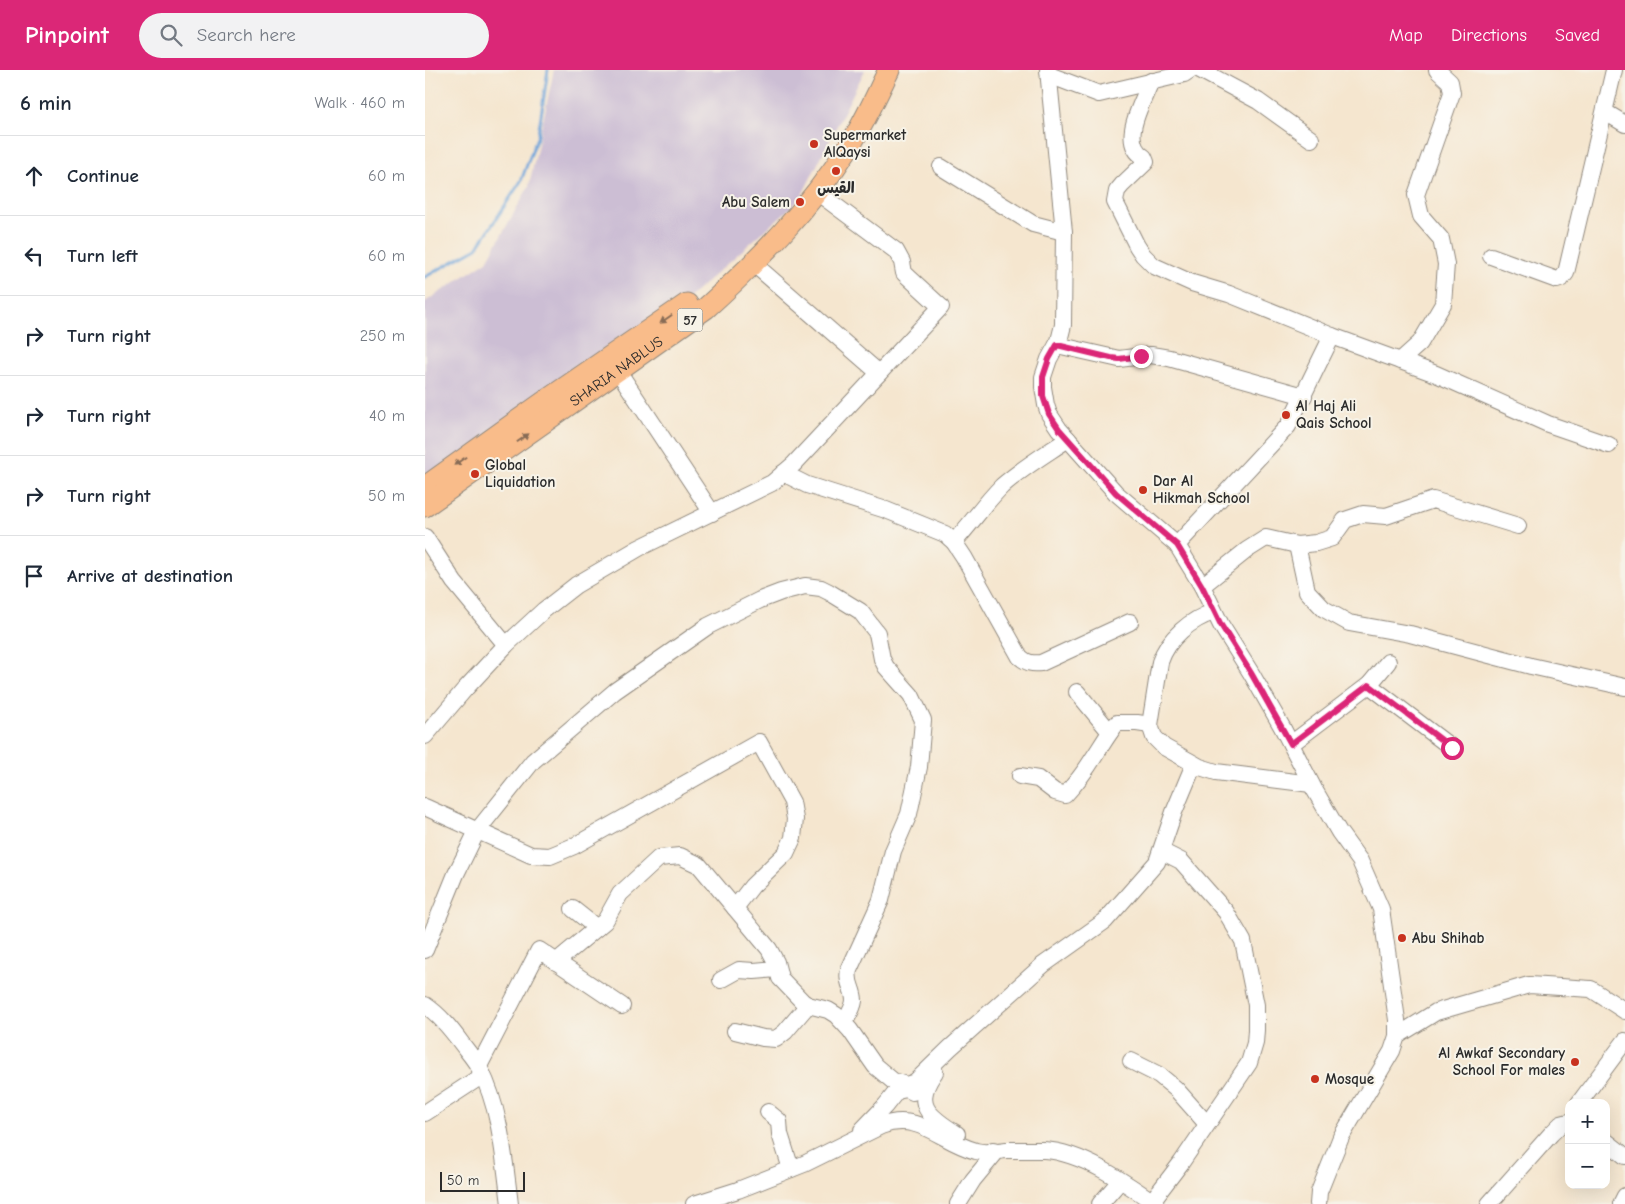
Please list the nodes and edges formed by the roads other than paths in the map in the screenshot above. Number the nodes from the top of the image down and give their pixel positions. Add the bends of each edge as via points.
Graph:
1 (873, 70) edge
2 (889, 70) edge
3 (1189, 70) edge
4 (1200, 70) edge
5 (1437, 70) edge
6 (1615, 70) edge
7 (1049, 73) edge
8 (1151, 81) junction
9 (1605, 112) junction
10 (1625, 124) edge
11 (1311, 139) dead end
12 (941, 167) dead end
13 (817, 192) junction
14 (1064, 232) junction
15 (1491, 256) dead end
16 (754, 264) junction
17 (1333, 336) junction
18 (1057, 345) junction
19 (1401, 361) junction
20 (618, 371) junction
21 (879, 373) junction
22 (1304, 396) junction
23 (1068, 439) junction
24 (1609, 445) dead end
25 (783, 473) junction
26 (425, 487) edge
27 (425, 506) edge
28 (711, 513) junction
29 (1518, 526) dead end
30 (425, 538) edge
31 (953, 542) junction
32 (1177, 545) junction
33 (1297, 545) junction
34 (1202, 586) junction
35 (1215, 612) junction
36 (1129, 622) dead end
37 (506, 645) junction
38 (1388, 662) dead end
39 (1369, 685) junction
40 (1625, 687) edge
41 (1077, 692) dead end
42 (1150, 725) junction
43 (1110, 732) junction
44 (425, 736) edge
45 (1291, 744) junction
46 (1452, 748) dead end
47 (1194, 764) junction
48 (1020, 776) dead end
49 (1311, 784) junction
50 (425, 807) edge
51 (477, 832) junction
52 (1161, 851) junction
53 (735, 908) junction
54 (573, 909) dead end
55 (597, 928) junction
56 (425, 950) edge
57 (556, 962) junction
58 (777, 969) junction
59 (721, 980) dead end
60 (425, 1005) edge
61 (808, 1005) junction
62 (622, 1006) dead end
63 (1625, 1011) edge
64 (844, 1023) junction
65 (735, 1030) dead end
66 (1397, 1036) junction
67 (962, 1037) junction
68 (1625, 1041) edge
69 (871, 1060) junction
70 (1131, 1061) dead end
71 (481, 1070) junction
72 (1582, 1099) edge
73 (885, 1106) junction
74 (768, 1112) dead end
75 (425, 1113) edge
76 (892, 1122) junction
77 (1565, 1122) edge
78 (1207, 1124) junction
79 (850, 1142) junction
80 (1610, 1144) edge
81 (997, 1151) junction
82 (1625, 1156) edge
83 (791, 1169) junction
84 (1120, 1181) junction
85 (1625, 1196) edge
86 (1154, 1203) edge
87 (510, 1204) edge
88 (694, 1204) edge
89 (958, 1204) edge
90 (1100, 1204) edge
91 (1318, 1204) edge
92 (1489, 1204) edge
93 (1621, 1204) edge

1 -> 26 main road, SHARIA NABLUS / 57 via 862,96 817,172 796,200 730,269 694,299
2 - 13 main road, SHARIA NABLUS / 57 via 850,146
3 - 8 street
4 - 11 street via 1258,101
5 - 19 street via 1450,82 1452,93 1416,195 1421,216 1441,239 1446,264 1443,304 1420,343
6 - 9 street
7 - 8 street via 1099,94
7 - 14 street
8 - 17 street via 1132,130 1133,147 1146,162 1122,185 1115,197 1143,255 1154,266 1192,283 1229,294
9 - 10 street
9 - 15 street via 1566,273 1557,280
12 - 14 street via 1033,224
13 - 16 main road, SHARIA NABLUS / 57
13 - 21 street via 896,251 904,273 941,307
14 - 18 street via 1063,325
16 - 20 main road, SHARIA NABLUS / 57 via 706,308
16 - 21 street
17 - 19 street
17 - 22 street
18 - 22 street via 1119,359 1151,355 1169,358
18 - 23 street via 1045,368 1043,396 1049,414
19 - 24 street via 1547,424
27 -> 20 main road, SHARIA NABLUS / 57
20 - 28 street
21 - 25 street
22 - 32 street via 1288,426
23 - 31 street via 1003,485
23 - 32 street via 1116,493
25 - 28 street via 772,483
25 - 31 street via 807,485 895,513 945,534
28 - 37 street via 639,548 576,585
29 - 33 street via 1433,500 1386,516 1363,514 1345,520 1331,538
30 - 37 street via 454,582
31 - 36 street via 1025,662 1041,663
32 - 34 street
33 - 34 street via 1266,538
33 - 40 street via 1307,591 1325,609 1349,623 1410,634
34 - 35 street
35 - 42 street via 1190,624 1163,654
35 - 45 street
37 - 44 street
38 - 39 street
39 - 45 street
39 - 46 street
41 - 43 street
42 - 43 street via 1117,723
42 - 47 street via 1154,737 1164,747
43 - 48 street via 1065,795 1037,779
45 - 49 street
47 - 49 street via 1216,772
47 - 52 street
49 - 66 street via 1360,861 1381,909
50 - 51 street
51 - 53 street via 531,855 550,856 574,846 759,742 792,802 795,819 793,838 786,853
51 - 56 street
51 - 64 street via 533,761 615,691 709,626 753,603 796,588 813,586 829,592 860,611 877,633 886,667 911,695 923,720 919,767 909,814 893,851 881,900 849,970 848,982 854,999
52 - 67 street via 1157,862 1105,921 1043,965
52 - 78 street via 1181,861 1226,912 1243,940 1256,1006 1257,1030 1249,1063
53 - 55 street via 699,865 680,856 664,857 620,894 605,921
53 - 58 street via 773,955
54 - 55 street
55 - 57 street
57 - 62 street
57 - 71 street via 539,950
58 - 59 street via 739,970
58 - 61 street via 785,984
60 - 71 street via 448,1025
61 - 64 street via 828,1010
61 - 65 street via 776,1040
63 - 66 street via 1591,989 1529,985 1436,1012
64 - 69 street
66 - 91 street via 1341,1136 1319,1192
67 - 69 street via 915,1082 906,1086 893,1081
67 - 81 street via 927,1082 923,1099 944,1126 961,1137
68 - 72 street
69 - 73 street via 887,1096
70 - 78 street via 1159,1075 1176,1089
71 - 75 street
71 - 87 street via 498,1122
73 - 76 street via 893,1094 902,1089 911,1090 918,1097 919,1107 914,1114
73 - 79 street
74 - 83 street via 779,1121
76 - 79 street
76 - 81 street via 918,1124 978,1152
77 - 92 street
78 - 86 street
79 - 83 street
80 - 82 street
81 - 84 street via 1045,1150 1065,1154
81 - 89 street
83 - 88 street
84 - 86 street
84 - 90 street
85 - 93 street

